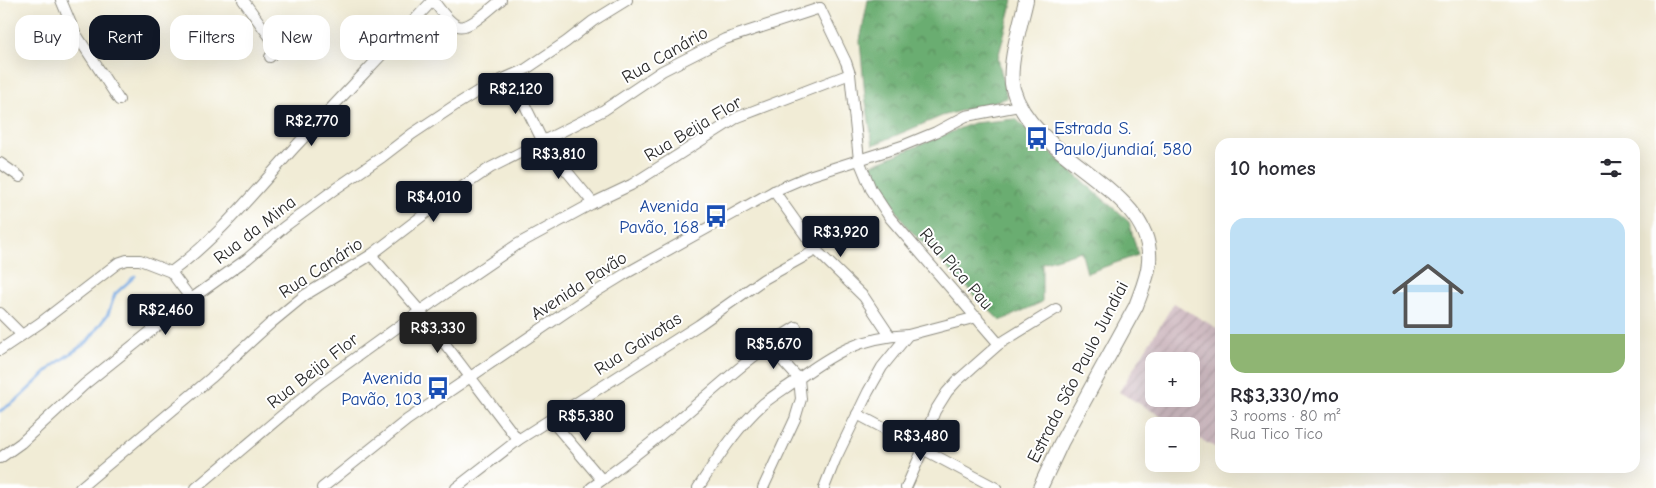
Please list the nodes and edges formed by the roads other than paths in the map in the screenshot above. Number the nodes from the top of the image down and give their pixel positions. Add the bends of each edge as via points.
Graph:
1 (61, 0) edge
2 (243, 0) edge
3 (433, 0) edge
4 (501, 0) edge
5 (627, 0) edge
6 (1026, 0) edge
7 (822, 4) edge
8 (263, 28) edge
9 (850, 74) junction
10 (511, 77) junction
11 (119, 100) dead end
12 (1019, 106) junction
13 (543, 142) junction
14 (859, 160) junction
15 (0, 163) edge
16 (20, 177) dead end
17 (774, 191) junction
18 (593, 203) junction
19 (816, 250) junction
20 (372, 255) junction
21 (171, 272) junction
22 (191, 299) junction
23 (1056, 309) dead end
24 (420, 310) junction
25 (0, 313) edge
26 (977, 317) junction
27 (796, 327) dead end
28 (22, 335) junction
29 (908, 335) junction
30 (890, 336) junction
31 (999, 344) junction
32 (769, 346) junction
33 (0, 350) edge
34 (472, 377) junction
35 (798, 378) junction
36 (857, 414) junction
37 (551, 420) junction
38 (518, 440) junction
39 (921, 449) junction
40 (0, 458) edge
41 (90, 480) junction
42 (602, 480) junction
43 (80, 488) edge
44 (98, 488) edge
45 (196, 488) edge
46 (322, 488) edge
47 (456, 488) edge
48 (591, 488) edge
49 (698, 488) edge
50 (763, 488) edge
51 (824, 488) edge
52 (906, 488) edge
53 (996, 488) edge
54 (1040, 488) edge

1 - 11 street via 74,31
2 - 8 street
3 - 4 street via 451,22 463,27
3 - 21 street via 224,225
5 - 10 street, Rua da Mina
6 - 12 main road, Estrada São Paulo Jundiai via 1012,72
7 - 9 street, Rua Pica Pau
7 - 13 street, Rua Canário via 725,39 662,71 604,110
9 - 14 street, Rua Pica Pau
9 - 18 street, Rua Beija Flor via 738,117 631,185
10 - 13 street
10 - 22 street, Rua da Mina via 483,88 412,134
12 - 14 street, Avenida Pavão via 966,116 922,138
12 - 54 main road, Estrada São Paulo Jundiai via 1057,149 1117,196 1136,216 1148,240 1149,256 1136,306
13 - 18 street
13 - 20 street, Rua Canário via 490,168
14 - 17 street, Avenida Pavão
14 - 26 street, Rua Pica Pau via 871,189 890,218
15 - 16 street
17 - 19 street
17 - 34 street, Avenida Pavão via 594,293
18 - 24 street, Rua Beija Flor via 518,244
19 - 30 street via 864,297
19 - 37 street, Rua Gaivotas via 764,279
20 - 24 street
20 - 41 street, Rua Canário via 305,295 271,322 211,378
21 - 22 street
21 - 28 street via 140,260 118,263
22 - 40 street, Rua da Mina
23 - 31 street
24 - 34 street
24 - 45 street, Rua Beija Flor via 319,384
25 - 28 street
26 - 29 street
26 - 31 street, Rua Pica Pau
27 - 32 street
28 - 33 street
29 - 30 street
29 - 36 street via 882,367
30 - 35 street via 853,345
31 - 39 street via 947,392 935,411
32 - 35 street
32 - 42 street
34 - 38 street
34 - 46 street, Avenida Pavão via 407,420
35 - 49 street via 763,404 740,428
35 - 50 street via 801,399
36 - 39 street
36 - 51 street
37 - 38 street, Rua Gaivotas
37 - 42 street
38 - 47 street, Rua Gaivotas
39 - 52 street
39 - 53 street
41 - 43 street, Rua Canário
41 - 44 street
42 - 48 street

